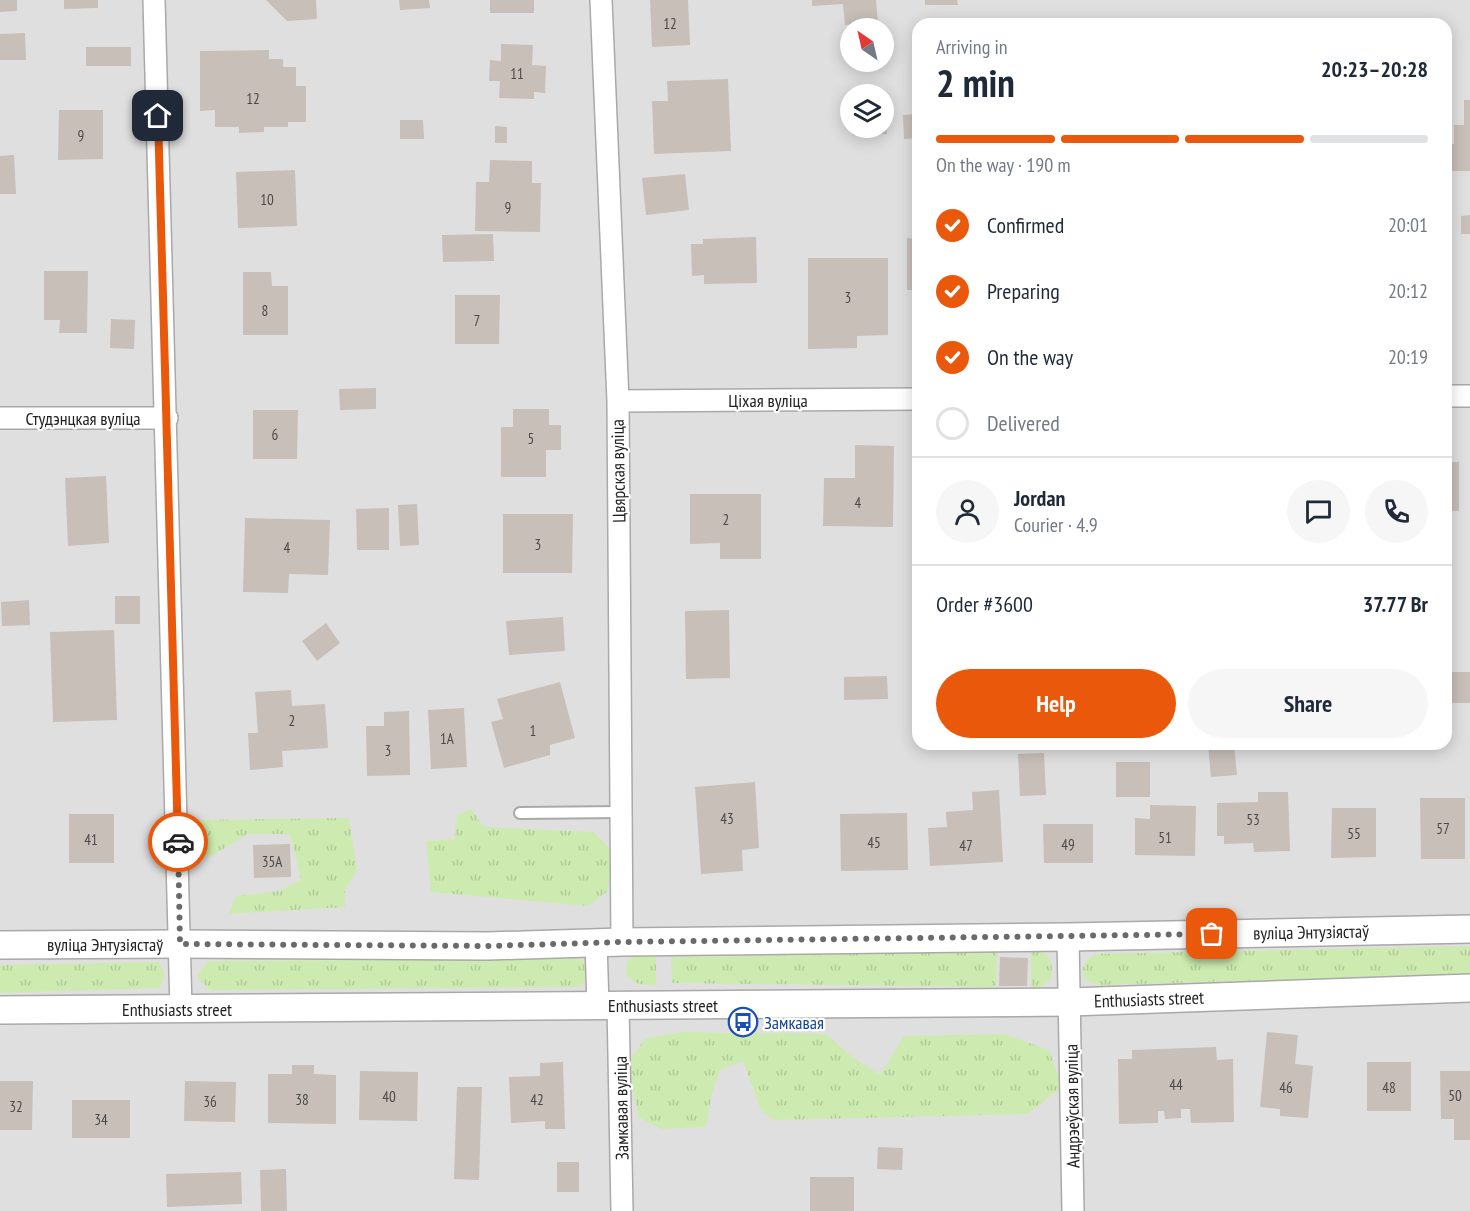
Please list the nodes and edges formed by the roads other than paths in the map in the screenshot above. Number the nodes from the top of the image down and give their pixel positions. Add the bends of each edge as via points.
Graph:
1 (154, 0) edge
2 (601, 0) edge
3 (1452, 396) edge
4 (1470, 396) edge
5 (912, 399) edge
6 (618, 401) junction
7 (0, 417) edge
8 (167, 418) junction
9 (621, 812) junction
10 (520, 813) dead end
11 (1470, 929) edge
12 (1068, 937) junction
13 (609, 943) junction
14 (180, 944) junction
15 (0, 945) edge
16 (1470, 988) edge
17 (1070, 1002) junction
18 (608, 1005) junction
19 (181, 1009) junction
20 (0, 1010) edge
21 (622, 1211) edge
22 (1073, 1211) edge

1 - 8 street
2 - 6 street, Цвярская вуліца
3 - 4 street
5 - 6 street, Ціхая вуліца
6 - 9 street, Цвярская вуліца
7 - 8 street, Студэнцкая вуліца
8 - 14 street
9 - 10 lane
9 - 13 street, Цвярская вуліца
11 - 12 street, вуліца Энтузіястаў
12 - 13 street, вуліца Энтузіястаў
12 - 17 street, Андрэеўская вуліца
13 - 14 street, вуліца Энтузіястаў
13 - 18 street, Замкавая вуліца
14 - 15 street, вуліца Энтузіястаў
14 - 19 street
16 - 17 street, Enthusiasts street
17 - 18 street, Enthusiasts street
17 - 22 street, Андрэеўская вуліца
18 - 19 street, Enthusiasts street
18 - 21 street, Замкавая вуліца
19 - 20 street, Enthusiasts street

